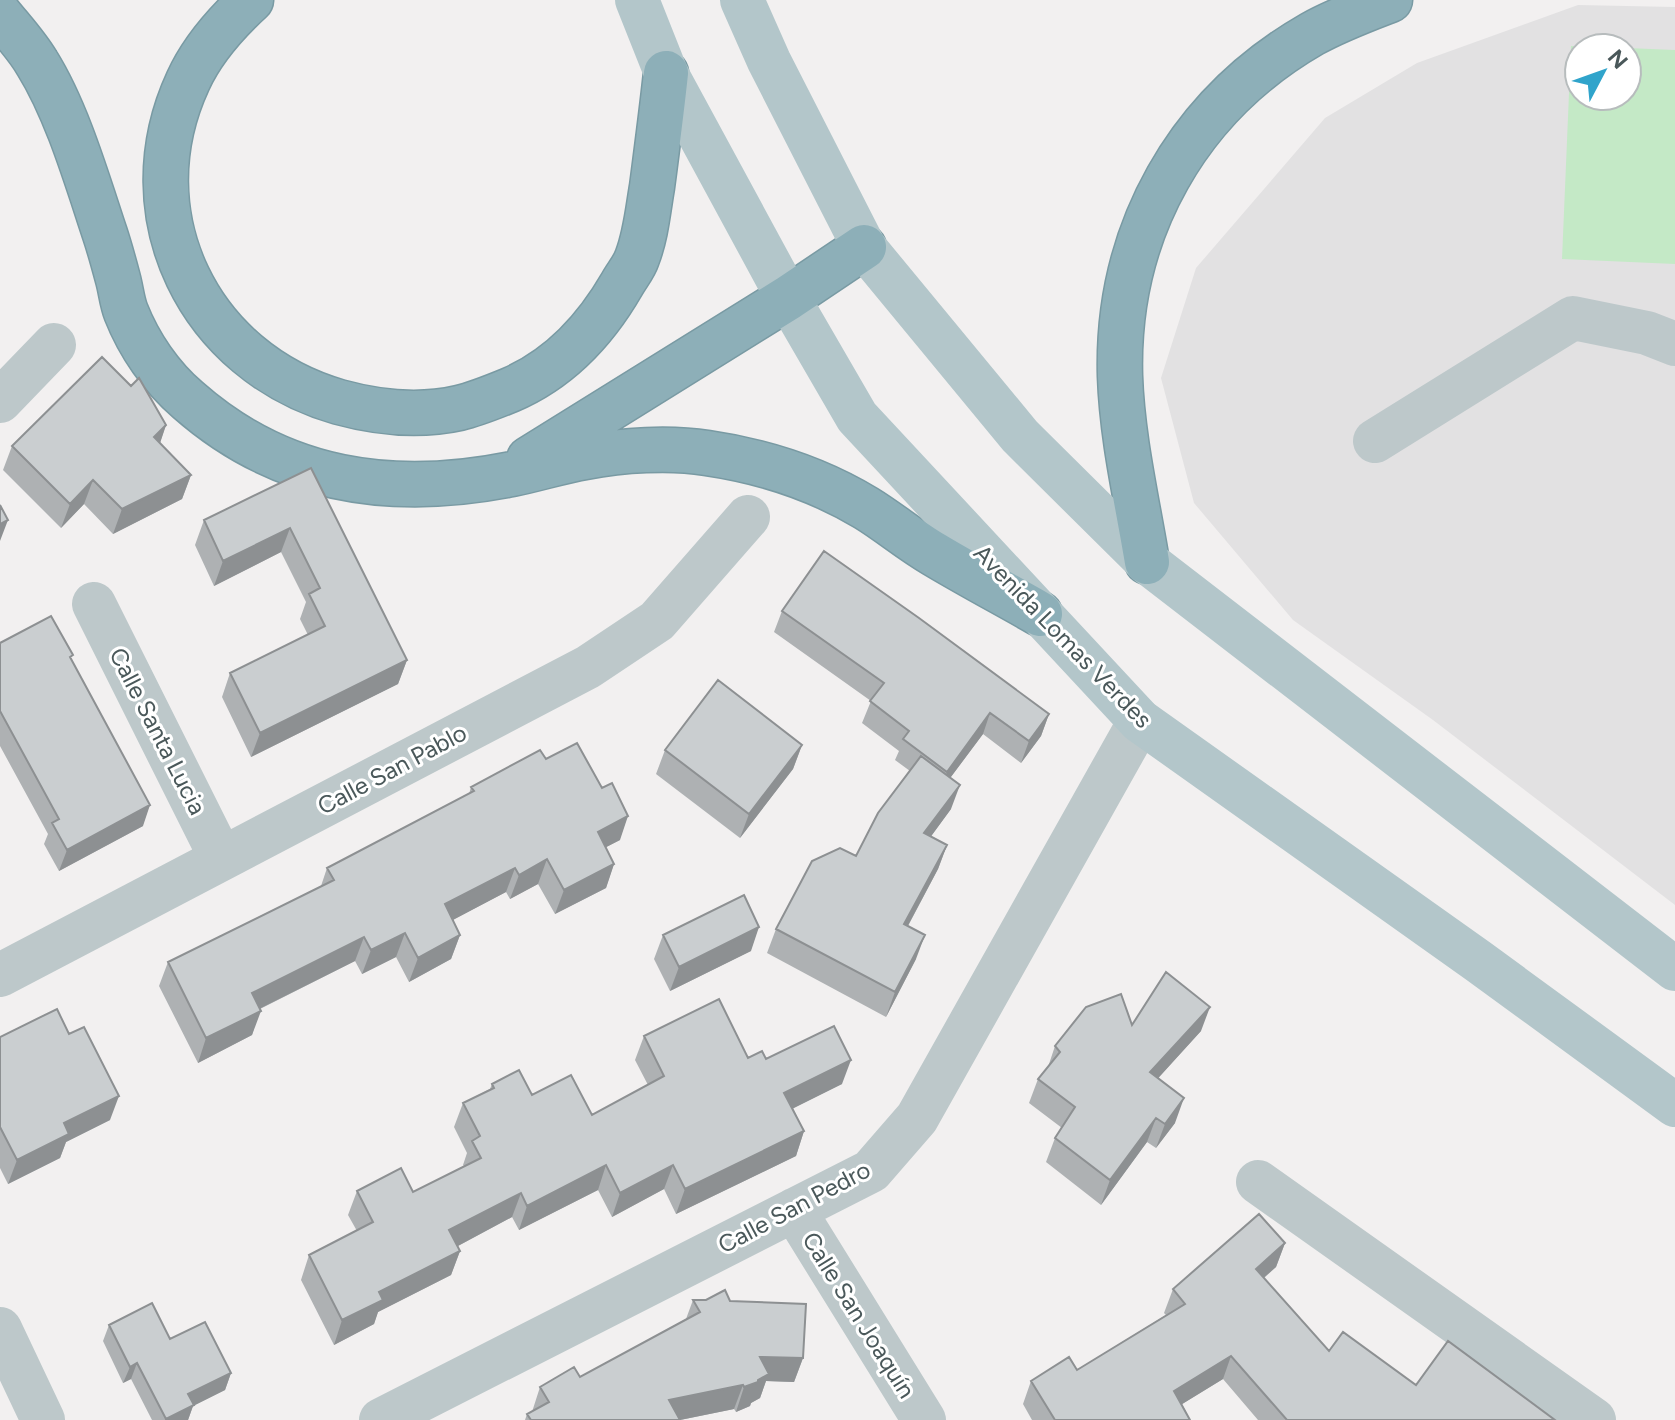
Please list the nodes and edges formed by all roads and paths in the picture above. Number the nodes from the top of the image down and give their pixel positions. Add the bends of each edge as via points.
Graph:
1 (251, 0) edge
2 (637, 0) edge
3 (742, 0) edge
4 (1390, 0) edge
5 (0, 15) edge
6 (666, 73) junction
7 (864, 247) junction
8 (788, 298) junction
9 (1675, 344) edge
10 (54, 345) dead end
11 (0, 401) edge
12 (1375, 441) dead end
13 (512, 474) junction
14 (748, 517) dead end
15 (1147, 562) junction
16 (94, 604) dead end
17 (1040, 614) junction
18 (1140, 721) junction
19 (221, 858) junction
20 (1675, 969) edge
21 (0, 975) edge
22 (1675, 1105) edge
23 (1258, 1182) dead end
24 (794, 1210) junction
25 (0, 1329) edge
26 (43, 1420) edge
27 (381, 1420) edge
28 (924, 1420) edge
29 (1594, 1420) edge

1 - 6 highway via 212,41 181,101 166,167 167,211 175,241 199,298 250,357 298,387 372,409 419,414 485,400 547,369 591,328 637,259 646,230
2 - 6 main road, Avenida Lomas Verdes
3 - 7 main road
4 - 15 highway via 1312,34 1242,84 1212,114 1169,173 1151,210 1129,276 1120,372
5 - 13 highway via 38,65 61,110 125,310 141,343 187,400 250,445 333,476 416,486
6 - 8 main road, Avenida Lomas Verdes
7 - 8 highway
7 - 15 main road via 1020,436
8 - 13 highway via 535,454
8 - 17 main road, Avenida Lomas Verdes via 857,417
9 - 12 street via 1573,318
10 - 11 street
13 - 17 highway via 586,457 668,451 706,453 787,471 866,508 931,553
14 - 19 street, Calle San Pablo via 657,621 588,667
15 - 20 main road
16 - 19 street, Calle Santa Lucia
17 - 18 main road, Avenida Lomas Verdes
18 - 22 main road, Avenida Lomas Verdes
18 - 24 street, Calle San Pedro via 917,1118 871,1171
19 - 21 street, Calle San Pablo
23 - 29 street
24 - 27 street, Calle San Pedro
24 - 28 street, Calle San Joaquín
25 - 26 street

